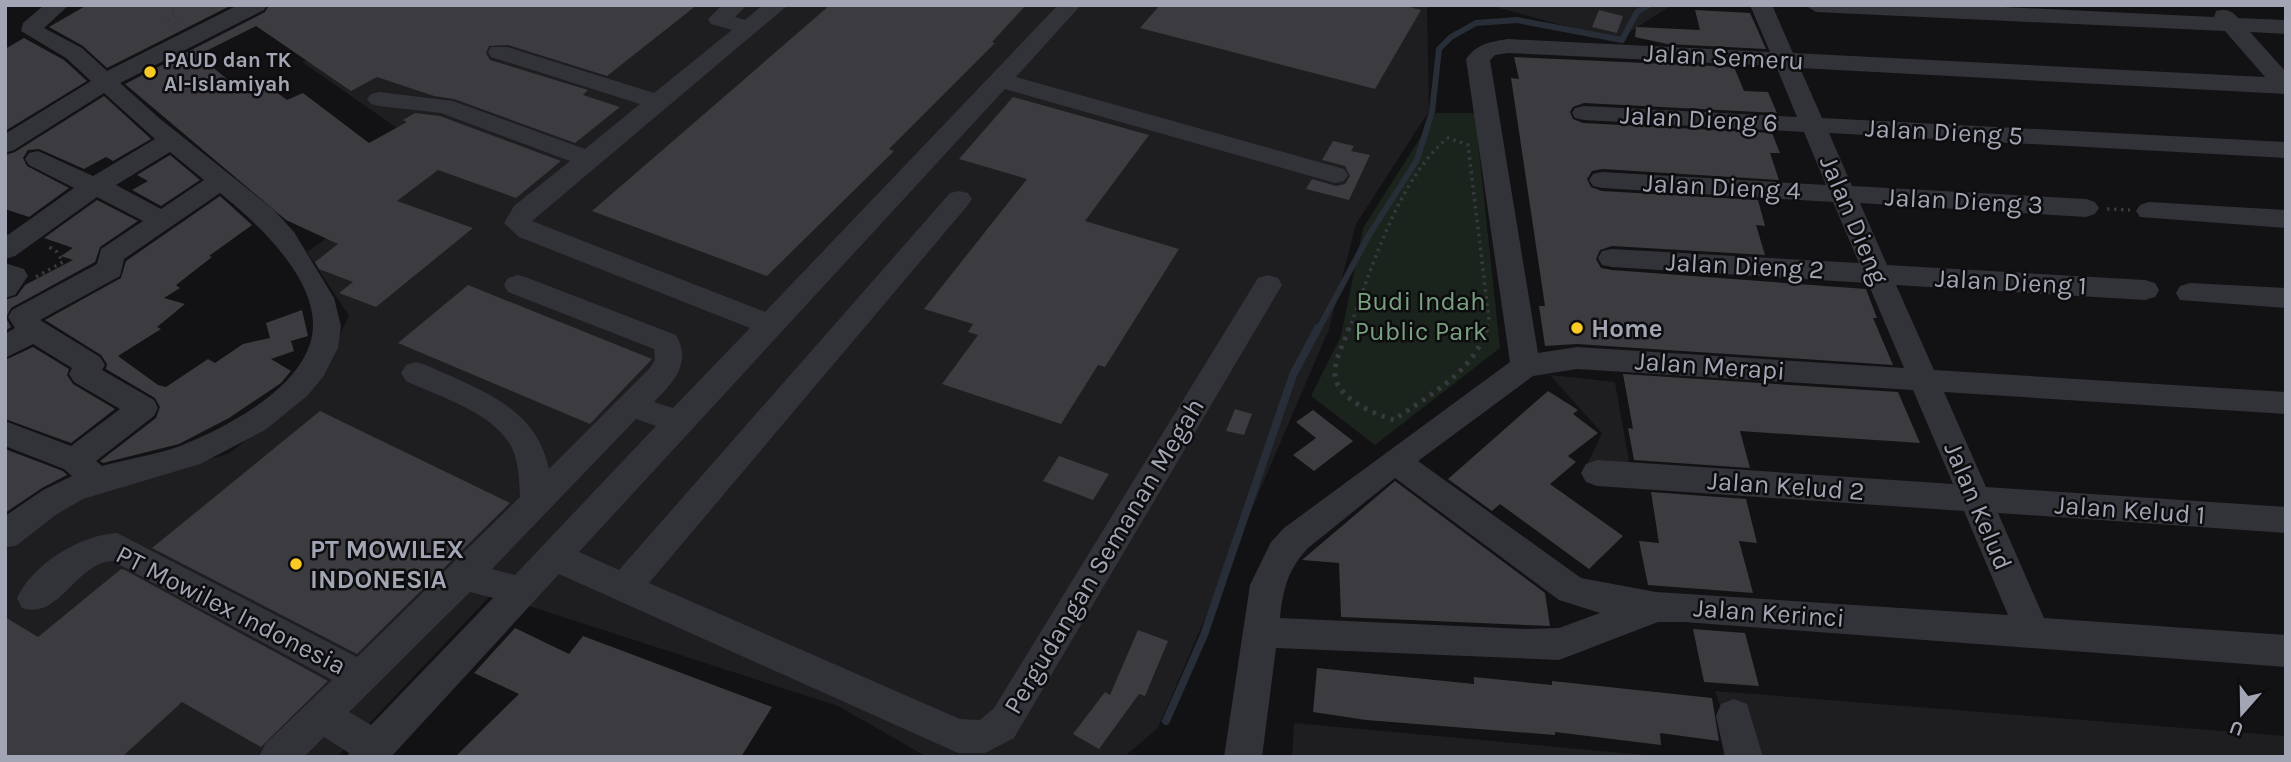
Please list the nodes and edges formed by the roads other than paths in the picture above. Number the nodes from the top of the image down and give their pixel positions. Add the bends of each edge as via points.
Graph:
1 (58, 5) edge
2 (256, 5) edge
3 (736, 5) edge
4 (777, 5) edge
5 (1070, 5) edge
6 (1761, 5) edge
7 (1816, 5) edge
8 (2215, 5) edge
9 (2232, 25) junction
10 (2286, 27) edge
11 (749, 28) junction
12 (499, 52) dead end
13 (1785, 60) junction
14 (1001, 80) junction
15 (106, 82) junction
16 (2285, 86) edge
17 (379, 99) dead end
18 (658, 102) junction
19 (1584, 113) dead end
20 (1813, 125) junction
21 (172, 140) junction
22 (5, 145) edge
23 (2286, 150) edge
24 (38, 159) dead end
25 (589, 159) junction
26 (1335, 175) dead end
27 (222, 180) junction
28 (1602, 180) dead end
29 (96, 186) junction
30 (1843, 194) junction
31 (959, 199) dead end
32 (2085, 208) road end
33 (2149, 211) road end
34 (160, 219) junction
35 (2286, 219) edge
36 (5, 250) edge
37 (1612, 258) dead end
38 (1877, 274) junction
39 (517, 285) dead end
40 (1268, 285) dead end
41 (2145, 290) dead end
42 (2190, 293) dead end
43 (2286, 298) edge
44 (771, 325) junction
45 (32, 330) junction
46 (5, 348) edge
47 (1525, 366) junction
48 (416, 373) dead end
49 (1923, 380) junction
50 (2286, 403) edge
51 (630, 406) junction
52 (680, 422) junction
53 (5, 433) edge
54 (1395, 461) junction
55 (86, 471) junction
56 (1597, 473) dead end
57 (1975, 499) junction
58 (537, 502) junction
59 (2286, 520) edge
60 (5, 535) edge
61 (555, 557) junction
62 (464, 576) junction
63 (624, 588) junction
64 (1571, 590) junction
65 (522, 591) junction
66 (34, 597) dead end
67 (1657, 607) junction
68 (1259, 632) junction
69 (2032, 632) junction
70 (1581, 638) junction
71 (2286, 651) edge
72 (360, 677) junction
73 (320, 715) junction
74 (1734, 716) dead end
75 (370, 752) edge
76 (278, 757) edge
77 (1243, 757) edge
78 (1744, 757) edge

1 - 15 street via 31,28 74,53
2 - 15 street
3 - 11 street via 719,19
4 - 11 street
5 - 14 street
6 - 13 street, Jalan Dieng
7 - 9 street
8 - 9 street
9 - 10 street
9 - 16 street
11 - 18 street
12 - 18 street
13 - 16 street, Jalan Semeru
13 - 20 street, Jalan Dieng
13 - 47 street, Jalan Semeru via 1508,47 1481,53 1478,59
14 - 26 street
14 - 44 street
15 - 21 street
15 - 22 street
17 - 25 street via 445,106
18 - 25 street
19 - 20 street, Jalan Dieng 6
20 - 23 street, Jalan Dieng 5
20 - 30 street, Jalan Dieng
21 - 27 street
21 - 29 street
24 - 29 street
25 - 44 street via 523,212 517,223 520,227
27 - 34 street
27 - 55 street via 280,233 313,286 327,325 321,352 298,386 243,429 192,454
28 - 30 street, Jalan Dieng 4
29 - 34 street
29 - 36 street
30 - 32 street, Jalan Dieng 3
30 - 38 street, Jalan Dieng
31 - 63 street
33 - 35 street
34 - 45 street via 111,255 110,270 22,317
37 - 38 street, Jalan Dieng 2
38 - 41 street, Jalan Dieng 1
38 - 49 street, Jalan Dieng
39 - 51 street, PT Mowilex Indonesia via 666,342 670,360
40 - 63 street, Pergudangan Semanan Megah via 1006,720 985,737 958,736
42 - 43 street
44 - 52 street
45 - 46 street
45 - 55 street via 90,365 85,374 143,408
47 - 49 street, Jalan Merapi via 1577,358
47 - 54 street, Jalan Merapi
48 - 58 street via 495,412 511,426 532,461
49 - 50 street, Jalan Merapi
49 - 57 street, Jalan Kelud
51 - 52 street
51 - 58 street, PT Mowilex Indonesia
52 - 61 street
53 - 55 street
54 - 64 street
54 - 68 street, Jalan Merapi via 1283,552 1267,585
55 - 60 street via 68,491
56 - 57 street, Jalan Kelud 2
57 - 59 street, Jalan Kelud 1
57 - 69 street, Jalan Kelud
58 - 62 street, PT Mowilex Indonesia
61 - 63 street, Pergudangan Semanan Megah
61 - 65 street
62 - 65 street
62 - 72 street, PT Mowilex Indonesia
64 - 67 street
64 - 70 street via 1583,623
65 - 75 street
66 - 72 street, PT Mowilex Indonesia via 83,556 102,546 117,547
67 - 69 street, Jalan Kerinci
67 - 70 street, Jalan Kerinci
68 - 70 street, Jalan Kerinci via 1527,645
68 - 77 street, Jalan Merapi
69 - 71 street, Jalan Kerinci
72 - 73 street, PT Mowilex Indonesia
73 - 75 street, PT Mowilex Indonesia
73 - 76 street, PT Mowilex Indonesia
74 - 78 street

